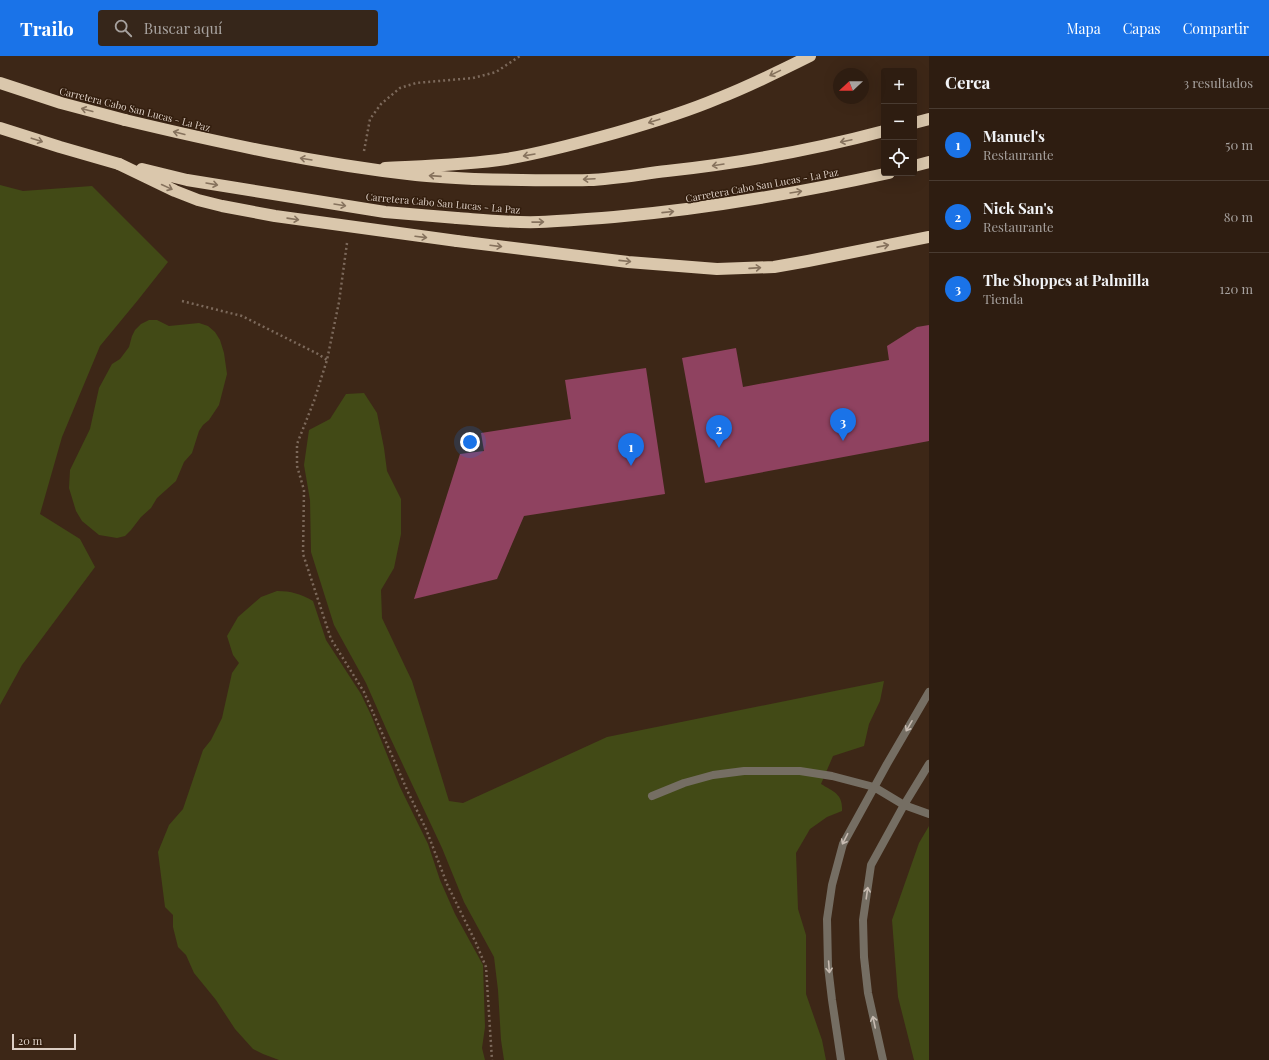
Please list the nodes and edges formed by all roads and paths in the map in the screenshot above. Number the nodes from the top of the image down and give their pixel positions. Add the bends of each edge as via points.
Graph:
1 (520, 56) edge
2 (810, 56) edge
3 (0, 83) edge
4 (370, 119) dead end
5 (929, 119) edge
6 (917, 122) edge
7 (0, 128) edge
8 (881, 132) edge
9 (929, 162) edge
10 (119, 164) junction
11 (917, 165) edge
12 (366, 169) junction
13 (881, 175) edge
14 (929, 237) edge
15 (347, 246) dead end
16 (182, 301) dead end
17 (327, 360) junction
18 (929, 692) edge
19 (929, 764) edge
20 (874, 787) junction
21 (652, 796) dead end
22 (904, 805) junction
23 (929, 814) edge
24 (492, 1060) edge
25 (841, 1060) edge
26 (883, 1060) edge

1 - 4 path via 496,72 473,78 416,83 400,88 381,104
2 -> 12 highway, bridge via 718,99 649,123 546,152 475,163
12 -> 3 highway, Carretera Cabo San Lucas - La Paz, bridge via 191,136 61,103
5 - 6 highway
7 -> 10 highway, Carretera Cabo San Lucas - La Paz
8 -> 12 highway, Carretera Cabo San Lucas - La Paz, bridge via 819,147 751,159 583,180 474,179
9 - 11 highway
10 -> 13 highway, Carretera Cabo San Lucas - La Paz, bridge via 187,180 385,212 505,222 577,220 685,210 802,192
10 -> 14 highway, bridge via 198,200 222,206 403,235 628,262 717,269 781,266
15 - 17 path
16 - 17 path via 242,316
17 - 24 path via 297,444 297,466 304,490 303,554 330,639 364,692 486,967
18 -> 20 street
19 - 22 street
20 - 21 street via 832,776 800,772 744,771 698,779
20 - 22 street
20 -> 25 street via 843,844 832,885 828,919 828,966
22 - 23 street
26 -> 22 street via 868,993 863,920 871,865

